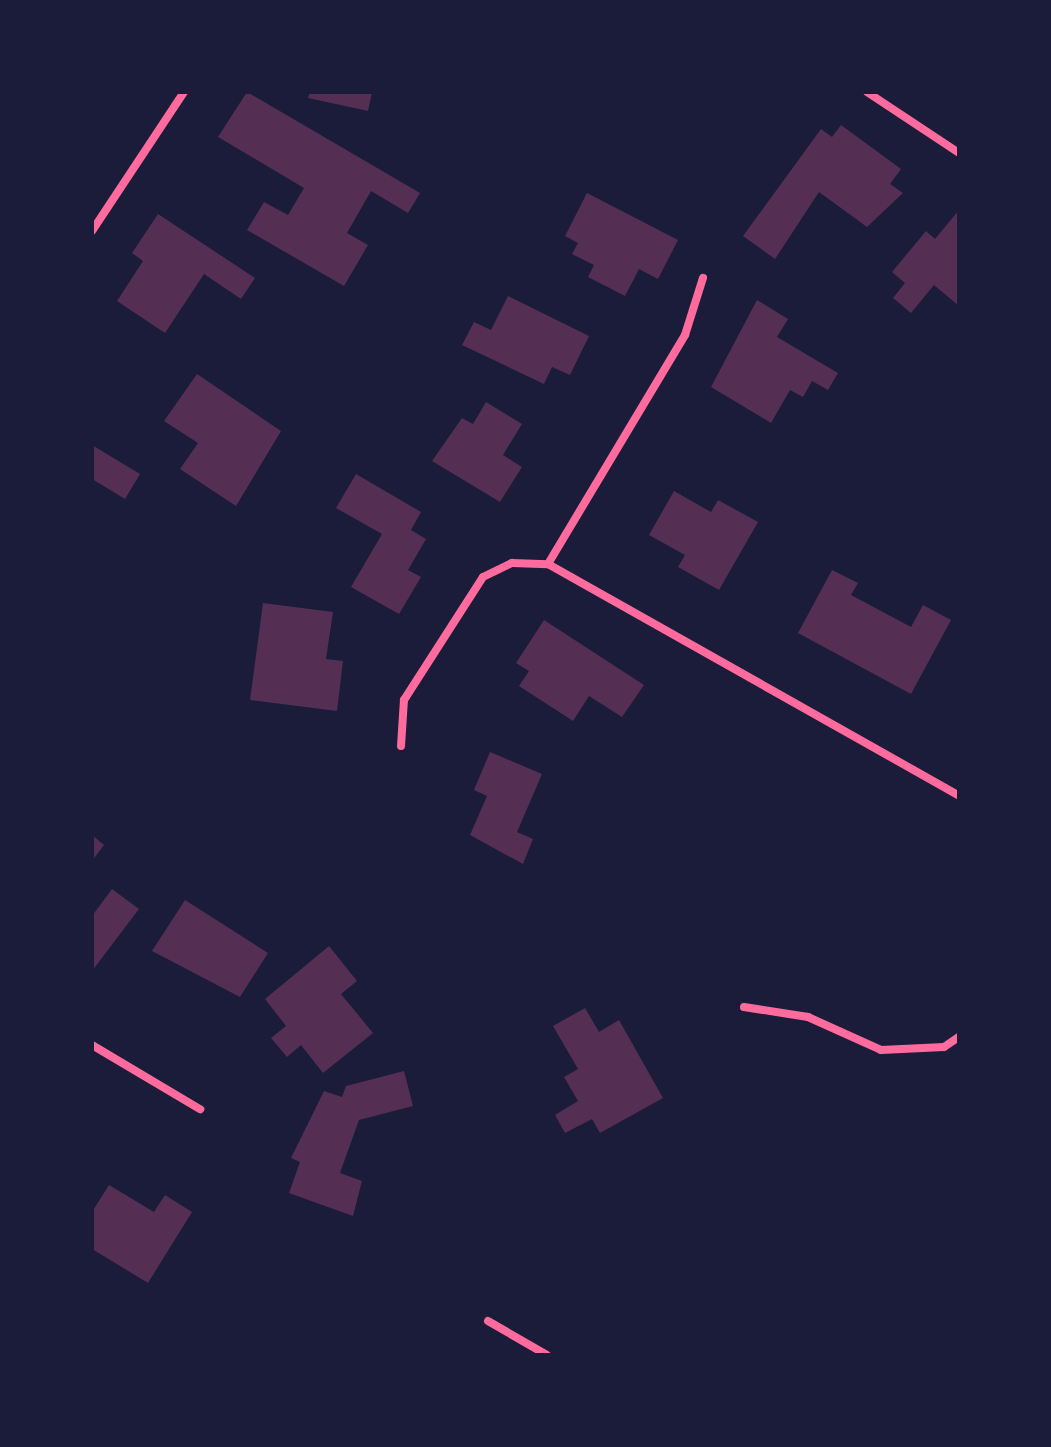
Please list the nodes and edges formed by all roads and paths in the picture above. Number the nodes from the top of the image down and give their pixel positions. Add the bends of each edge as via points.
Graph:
1 (184, 92) edge
2 (867, 92) edge
3 (959, 153) edge
4 (92, 231) edge
5 (703, 278) dead end
6 (548, 564) junction
7 (401, 746) dead end
8 (959, 796) edge
9 (744, 1007) dead end
10 (959, 1037) edge
11 (92, 1045) edge
12 (200, 1109) dead end
13 (488, 1321) dead end
14 (547, 1355) edge

1 - 4 street
2 - 3 street
5 - 6 street via 685,335
6 - 7 street via 512,563 483,577 404,700
6 - 8 street
9 - 10 street via 808,1017 881,1050 944,1047
11 - 12 street
13 - 14 street

